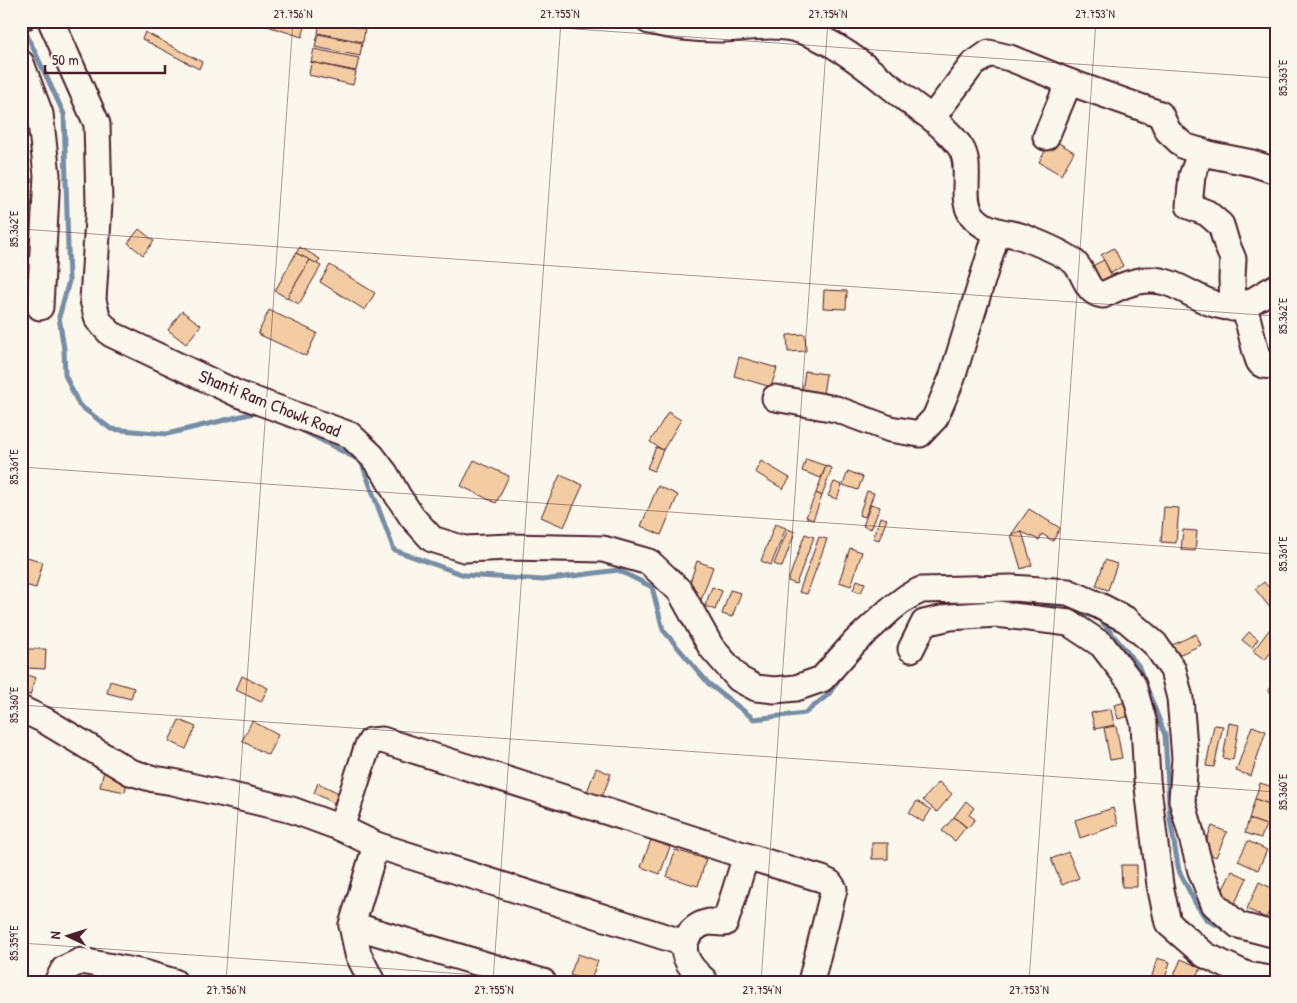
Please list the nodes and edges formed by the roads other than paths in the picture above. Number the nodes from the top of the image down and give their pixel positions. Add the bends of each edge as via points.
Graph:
1 (51, 21) edge
2 (649, 21) edge
3 (21, 64) edge
4 (1069, 82) junction
5 (932, 118) junction
6 (1046, 137) dead end
7 (1200, 151) junction
8 (1276, 171) edge
9 (997, 232) junction
10 (1276, 287) edge
11 (1239, 307) junction
12 (40, 308) dead end
13 (1276, 365) edge
14 (775, 398) dead end
15 (911, 649) dead end
16 (21, 709) edge
17 (341, 828) junction
18 (376, 844) junction
19 (746, 856) junction
20 (352, 925) junction
21 (1276, 935) edge
22 (684, 942) junction
23 (1276, 980) edge
24 (817, 981) edge
25 (57, 982) edge
26 (174, 982) edge
27 (372, 982) edge
28 (543, 982) edge
29 (704, 982) edge

1 - 21 street, Shanti Ram Chowk Road via 98,124 99,203 93,300 98,320 111,334 238,394 350,435 372,456 412,517 432,539 464,549 603,549 649,562 680,591 711,647 739,679 756,688 796,688 822,679 891,609 921,590 1012,588 1068,592 1096,604 1126,620 1155,644 1173,670 1180,698 1185,758 1182,800 1201,871 1214,904 1238,926
2 - 5 street via 673,27 773,26 796,29 845,52
3 - 12 street via 40,114 47,175
4 - 5 street via 989,53 972,65
4 - 6 street
4 - 7 street via 1160,114 1168,131 1184,146
5 - 9 street via 962,149 966,163 966,199 971,214
7 - 8 street via 1252,162
7 - 11 street via 1192,176 1189,206 1221,225 1233,259 1232,278
9 - 11 street via 1022,237 1066,257 1075,263 1090,289 1100,295 1133,282 1158,280 1212,305
9 - 14 street via 952,378 935,418 920,434 890,429 836,409
10 - 11 street
11 - 13 street via 1254,339 1257,360 1264,365
15 - 23 street via 924,623 950,617 997,614 1069,623 1102,645 1133,685 1144,724 1160,885 1168,922 1205,955 1247,975
16 - 17 street via 130,772 292,810
17 - 18 street
17 - 19 street via 367,748 371,741 382,740
18 - 20 street
18 - 22 street
19 - 22 street via 725,923 707,922 688,934
19 - 24 street via 822,879 834,889
20 - 27 street via 358,954
20 - 28 street
22 - 29 street via 687,962
25 - 26 street via 64,969 81,961

